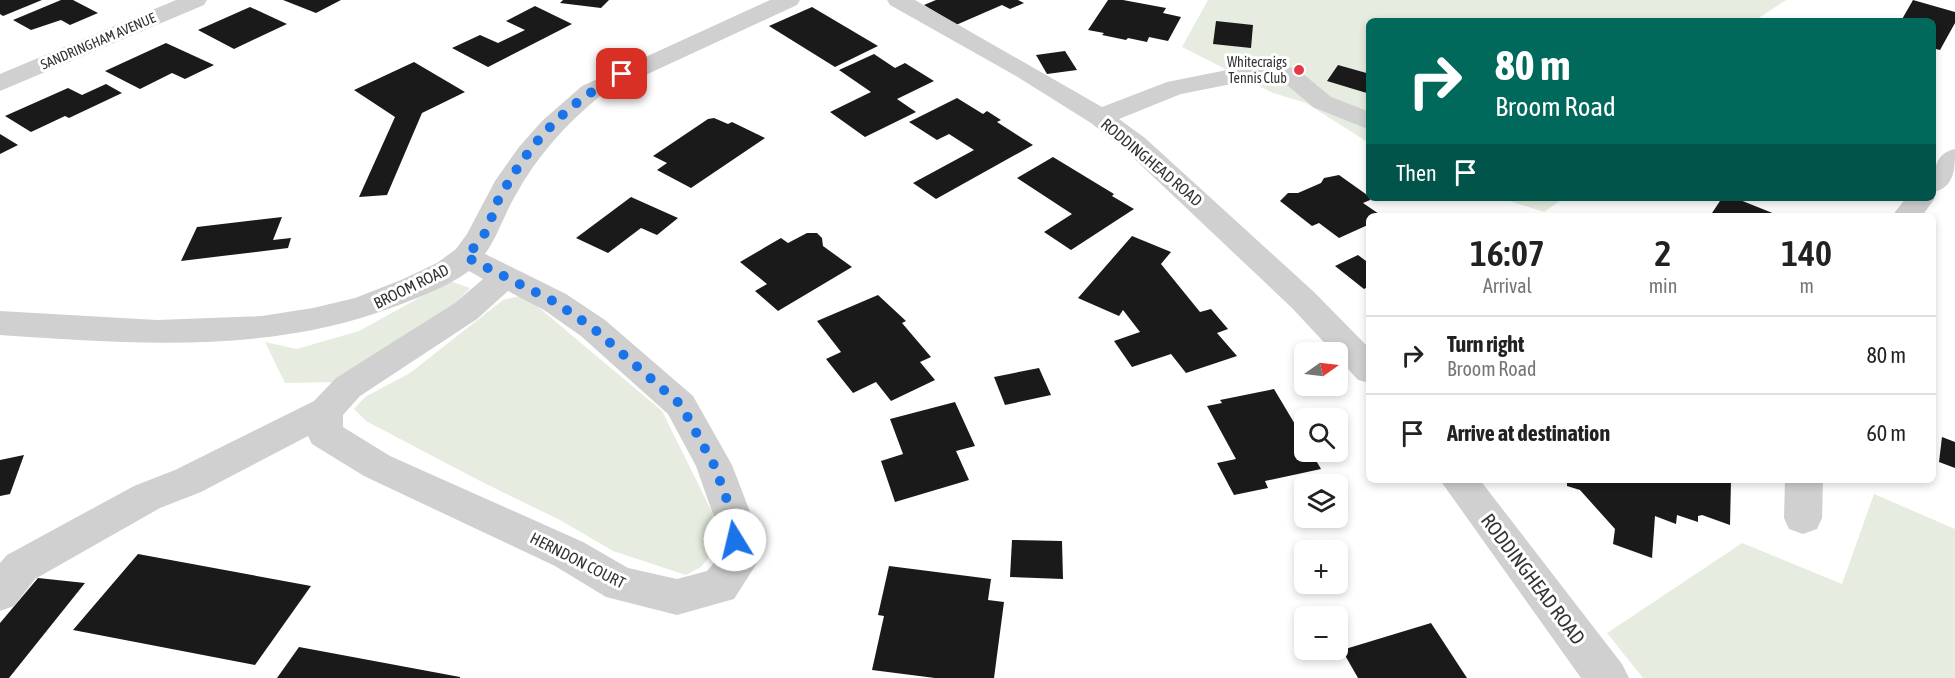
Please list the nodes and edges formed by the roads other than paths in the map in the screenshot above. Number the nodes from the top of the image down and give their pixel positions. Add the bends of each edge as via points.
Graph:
1 (196, 0) edge
2 (789, 0) edge
3 (898, 0) edge
4 (2, 81) edge
5 (1100, 117) junction
6 (1366, 120) edge
7 (1955, 157) edge
8 (1936, 181) edge
9 (1919, 201) edge
10 (1909, 213) edge
11 (466, 257) junction
12 (506, 276) junction
13 (0, 323) edge
14 (1366, 367) edge
15 (328, 410) junction
16 (1461, 483) edge
17 (1804, 483) edge
18 (1803, 518) dead end
19 (0, 593) edge
20 (1607, 678) edge

1 - 4 street, SANDRINGHAM AVENUE
2 - 11 street, BROOM ROAD via 622,74 563,112 520,161 498,200 487,231
3 - 5 street, RODDINGHEAD ROAD
5 - 6 street via 1176,87 1252,72 1287,73 1322,102
5 - 14 street, RODDINGHEAD ROAD via 1181,184 1303,300
7 - 8 street
9 - 10 street
11 - 12 street, HERNDON COURT
11 - 13 street, BROOM ROAD via 430,280 377,304 317,322 254,330 170,331
12 - 15 street via 466,311 348,387
12 - 15 street, HERNDON COURT via 593,328 681,405 714,465 733,516 737,563 720,586 677,597 620,584 569,554 377,466 325,434
15 - 19 street via 188,481 147,497 21,567
16 - 20 street, RODDINGHEAD ROAD
17 - 18 street

